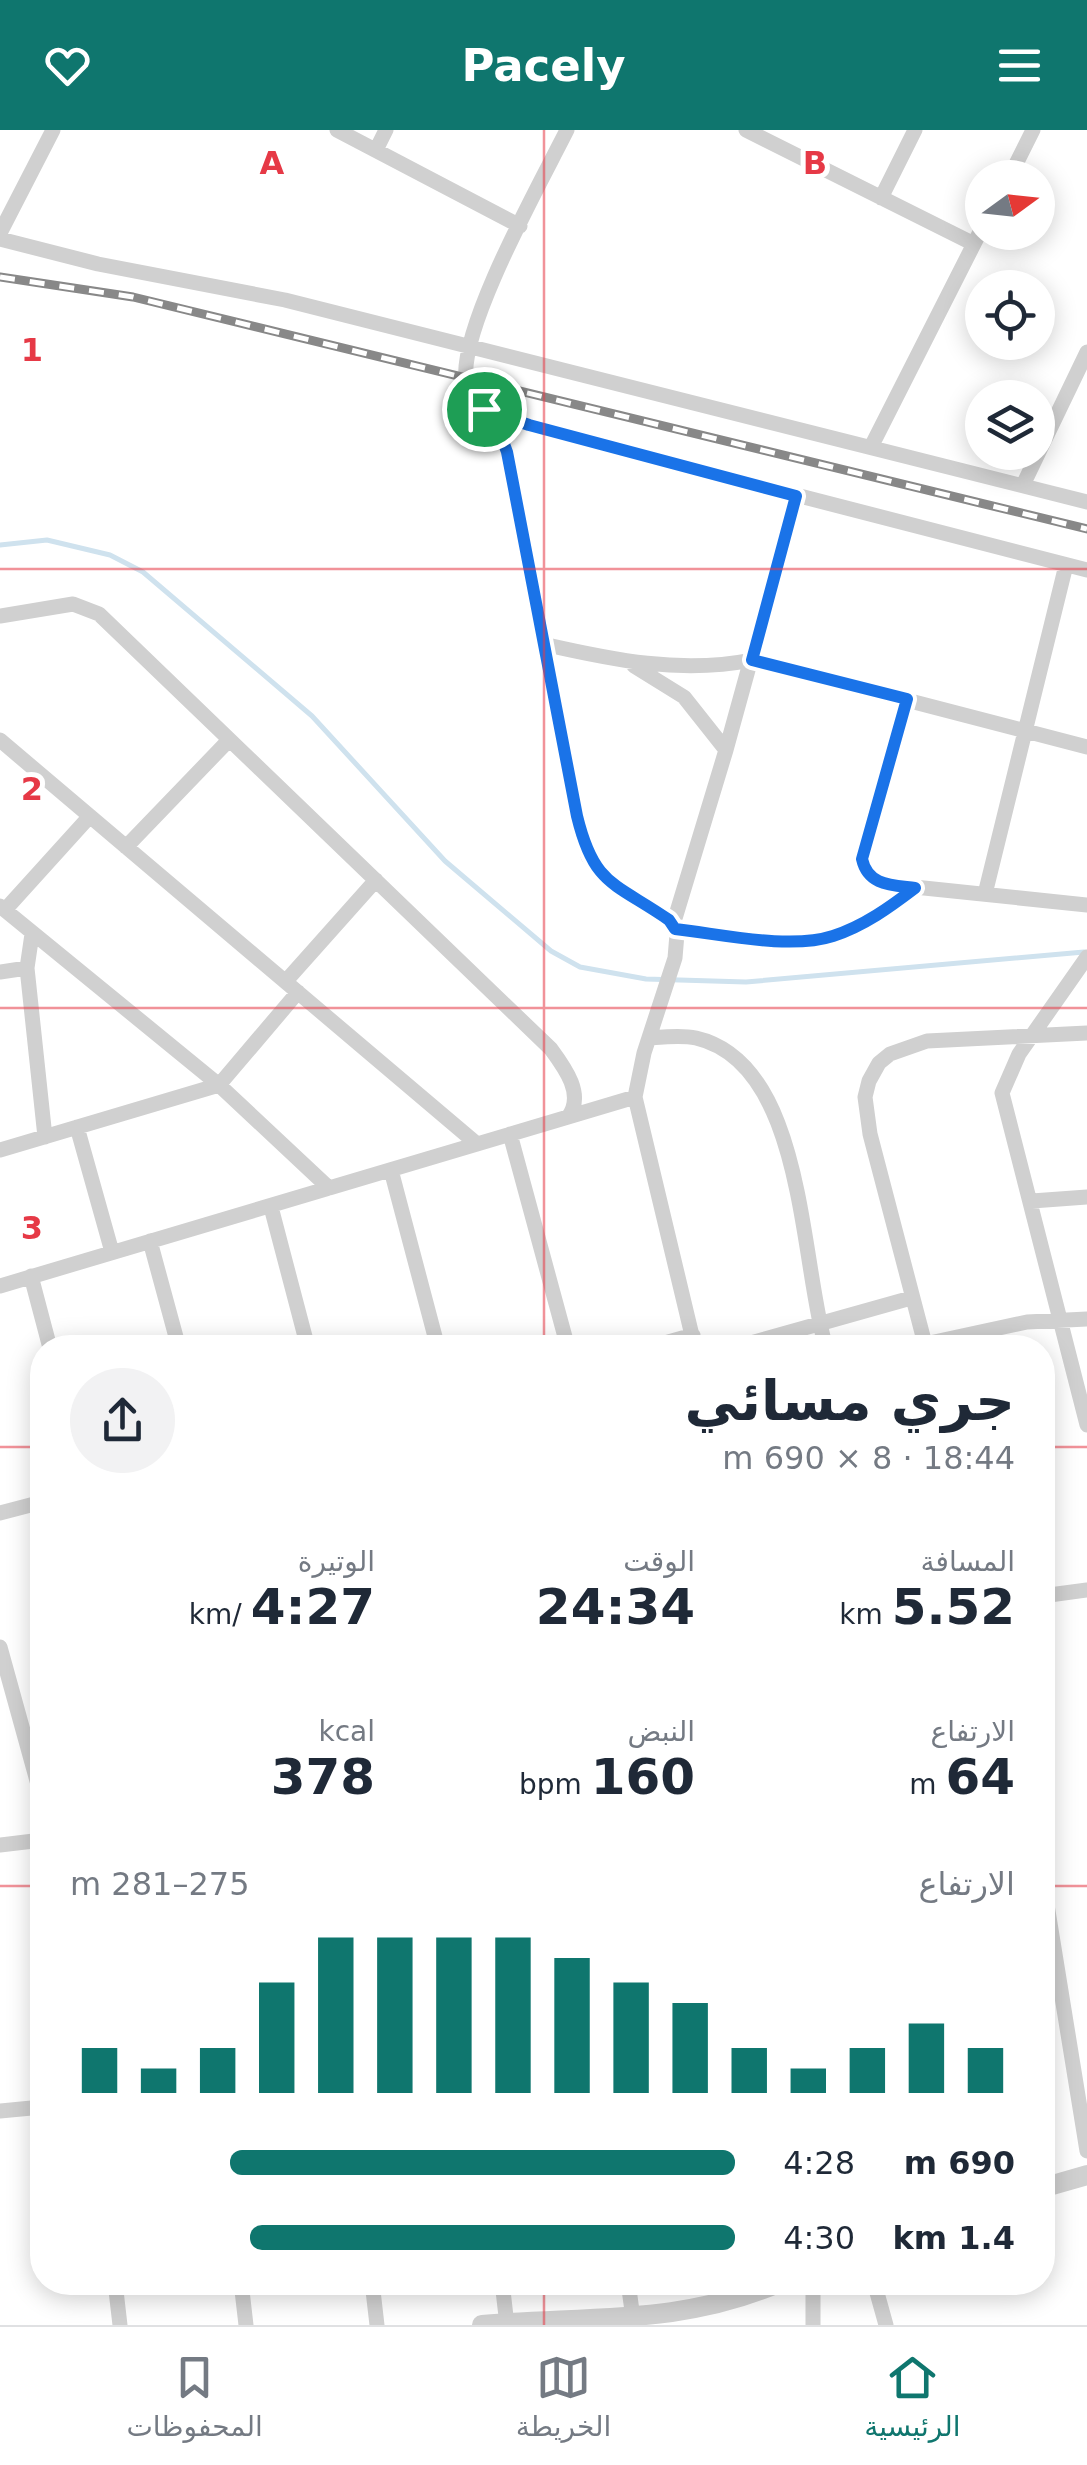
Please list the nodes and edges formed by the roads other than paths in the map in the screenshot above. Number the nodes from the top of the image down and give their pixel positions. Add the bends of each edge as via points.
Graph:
1 (52, 130) edge
2 (337, 130) edge
3 (386, 130) edge
4 (567, 130) edge
5 (915, 130) edge
6 (1034, 130) edge
7 (750, 131) edge
8 (376, 150) junction
9 (1018, 160) edge
10 (881, 198) junction
11 (520, 226) junction
12 (0, 236) edge
13 (965, 240) edge
14 (971, 250) edge
15 (471, 347) junction
16 (1087, 352) edge
17 (484, 409) junction
18 (871, 448) junction
19 (1024, 485) junction
20 (796, 496) junction
21 (1087, 502) edge
22 (1066, 564) junction
23 (1087, 570) edge
24 (0, 616) edge
25 (543, 644) junction
26 (752, 660) junction
27 (631, 664) junction
28 (907, 699) junction
29 (1025, 732) junction
30 (0, 740) edge
31 (230, 740) junction
32 (1087, 747) edge
33 (726, 750) junction
34 (90, 816) junction
35 (126, 846) junction
36 (376, 880) junction
37 (915, 888) junction
38 (985, 894) junction
39 (1087, 905) edge
40 (2, 908) edge
41 (674, 927) junction
42 (32, 934) junction
43 (1087, 957) edge
44 (27, 968) junction
45 (0, 972) edge
46 (292, 986) junction
47 (1087, 1033) edge
48 (1031, 1036) junction
49 (650, 1038) junction
50 (219, 1085) junction
51 (635, 1097) junction
52 (568, 1117) junction
53 (76, 1127) junction
54 (510, 1134) junction
55 (45, 1138) junction
56 (478, 1144) junction
57 (0, 1150) edge
58 (391, 1170) junction
59 (329, 1188) junction
60 (1087, 1198) edge
61 (1032, 1201) junction
62 (270, 1207) junction
63 (150, 1241) junction
64 (112, 1252) junction
65 (31, 1276) junction
66 (0, 1286) edge
67 (911, 1298) junction
68 (1087, 1318) edge
69 (1059, 1320) junction
70 (819, 1323) junction
71 (47, 1335) edge
72 (175, 1335) edge
73 (304, 1335) edge
74 (435, 1335) edge
75 (564, 1335) edge
76 (692, 1335) edge
77 (778, 1335) edge
78 (822, 1335) edge
79 (922, 1335) edge
80 (971, 1335) edge
81 (1087, 1426) edge
82 (30, 1505) edge
83 (0, 1513) edge
84 (1087, 1590) edge
85 (1055, 1594) edge
86 (0, 1646) edge
87 (30, 1755) edge
88 (30, 1841) edge
89 (0, 1845) edge
90 (1055, 1965) edge
91 (30, 2108) edge
92 (0, 2111) edge
93 (1087, 2150) edge
94 (1087, 2175) edge
95 (1055, 2184) edge
96 (117, 2295) edge
97 (243, 2295) edge
98 (374, 2295) edge
99 (504, 2295) edge
100 (634, 2295) edge
101 (734, 2295) edge
102 (814, 2295) edge
103 (878, 2295) edge
104 (645, 2320) edge
105 (507, 2324) edge
106 (120, 2325) edge
107 (246, 2325) edge
108 (377, 2325) edge
109 (482, 2325) edge
110 (813, 2325) edge
111 (886, 2325) edge

1 - 12 street
2 - 8 street
3 - 8 street
4 - 11 street
5 - 10 street
6 - 9 street
7 - 10 street
8 - 11 street
10 - 13 street
11 - 15 street
12 - 15 street
14 - 18 street
15 - 17 street via 466,378
15 - 18 street
16 - 19 street
17 - 20 street
17 - 25 street via 507,452
18 - 19 street
19 - 21 street
20 - 22 street
20 - 26 street
22 - 23 street
22 - 29 street
24 - 31 street via 73,604 92,609
25 - 27 street
25 - 41 street via 588,856 600,874
26 - 27 street
26 - 28 street
26 - 33 street
27 - 33 street via 684,697
28 - 29 street
28 - 37 street via 862,859 877,882
29 - 32 street
29 - 38 street
30 - 34 street
31 - 35 street
31 - 36 street
33 - 41 street
34 - 35 street
34 - 40 street
35 - 46 street
36 - 46 street
36 - 52 street via 551,1050 572,1081
37 - 38 street
37 - 41 street via 864,923 820,939
38 - 39 street
40 - 42 street
41 - 49 street via 676,958
42 - 44 street
42 - 50 street
43 - 48 street
44 - 45 street
44 - 55 street
46 - 50 street
46 - 56 street
47 - 48 street
48 - 61 street via 1002,1095
48 - 67 street via 908,1046 879,1063 868,1081 870,1134
49 - 51 street
49 - 70 street via 708,1042 743,1066 774,1107 790,1159
50 - 53 street
50 - 59 street
51 - 52 street
51 - 76 street
52 - 54 street
53 - 55 street
53 - 64 street
54 - 56 street
54 - 75 street
55 - 57 street
56 - 58 street
58 - 59 street
58 - 74 street
59 - 62 street
60 - 61 street
61 - 69 street
62 - 63 street
62 - 73 street
63 - 64 street
63 - 72 street
64 - 65 street
65 - 66 street
65 - 71 street
67 - 70 street
67 - 79 street
68 - 69 street
69 - 80 street
69 - 81 street
70 - 77 street
70 - 78 street
82 - 83 street
84 - 85 street
86 - 87 street
88 - 89 street
90 - 93 street
91 - 92 street
94 - 95 street
96 - 106 street
97 - 107 street
98 - 108 street
99 - 105 street
100 - 104 street
101 - 104 street via 700,2310
102 - 110 street
103 - 111 street
104 - 105 street
105 - 109 street

